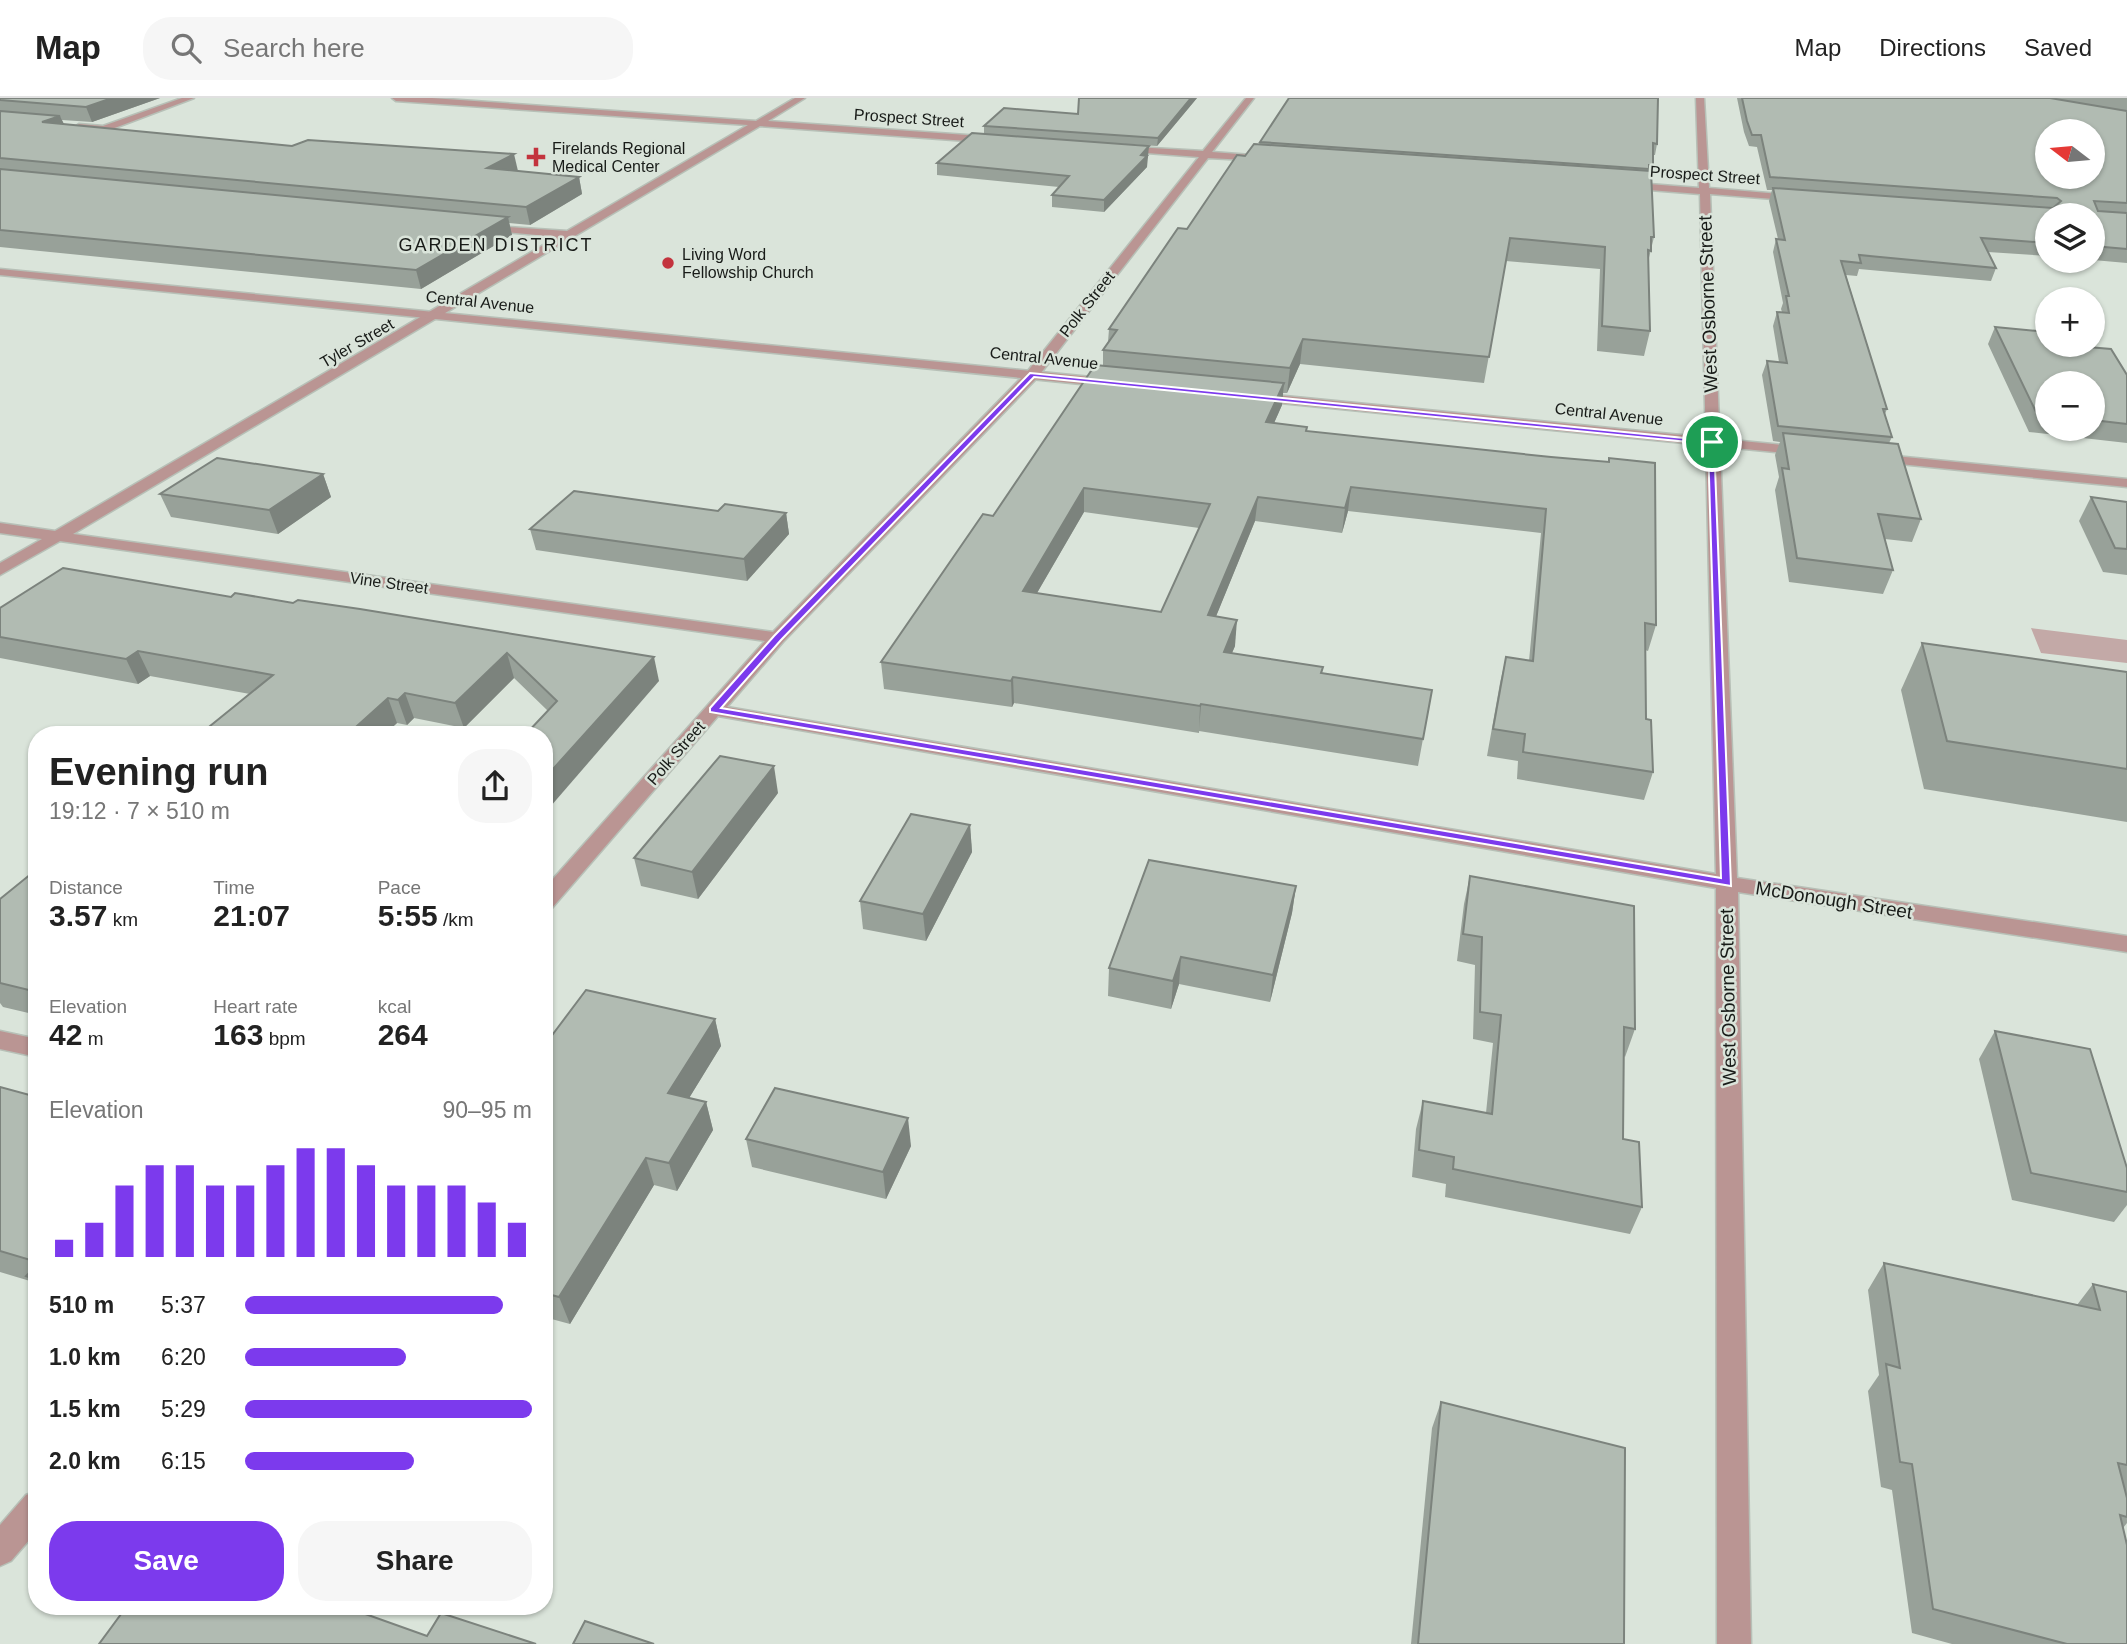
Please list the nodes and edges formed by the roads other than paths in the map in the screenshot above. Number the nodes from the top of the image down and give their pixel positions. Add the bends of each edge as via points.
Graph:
1 (190, 98) edge
2 (396, 98) edge
3 (801, 98) edge
4 (1250, 98) edge
5 (1700, 98) edge
6 (759, 123) junction
7 (65, 126) edge
8 (1009, 141) edge
9 (1106, 147) edge
10 (1203, 154) junction
11 (1273, 159) edge
12 (1606, 184) edge
13 (1704, 191) junction
14 (1814, 199) edge
15 (473, 226) edge
16 (569, 235) junction
17 (0, 272) edge
18 (435, 316) junction
19 (1032, 375) junction
20 (1129, 384) edge
21 (1240, 395) edge
22 (1712, 442) junction
23 (1822, 453) edge
24 (1864, 457) edge
25 (2127, 483) edge
26 (0, 528) edge
27 (58, 536) junction
28 (0, 570) edge
29 (777, 638) junction
30 (714, 710) junction
31 (1727, 883) junction
32 (553, 893) edge
33 (2127, 944) edge
34 (0, 1040) edge
35 (28, 1046) edge
36 (28, 1517) edge
37 (0, 1550) edge
38 (1734, 1644) edge

1 - 7 street via 104,129
2 - 6 street, Prospect Street
3 - 6 street, Tyler Street
4 - 10 street, Polk Street
5 - 13 street, West Osborne Street
6 - 8 street, Prospect Street
6 - 16 street, Tyler Street
9 - 10 street
10 - 11 street
10 - 19 street, Polk Street
12 - 13 street, Prospect Street
13 - 14 street, Prospect Street
13 - 22 street, West Osborne Street
15 - 16 street
16 - 18 street, Tyler Street
17 - 18 street, Central Avenue
18 - 19 street, Central Avenue
18 - 27 street, Tyler Street
19 - 20 street, Central Avenue
19 - 29 street, Polk Street
21 - 22 street, Central Avenue
22 - 23 street, Central Avenue
22 - 31 street, West Osborne Street
24 - 25 street
26 - 27 street, Vine Street
27 - 28 street, Tyler Street
27 - 29 street, Vine Street
29 - 30 street, Polk Street
30 - 31 street, McDonough Street
30 - 32 street, Polk Street
31 - 33 street, McDonough Street
31 - 38 street, West Osborne Street
34 - 35 street
36 - 37 street

